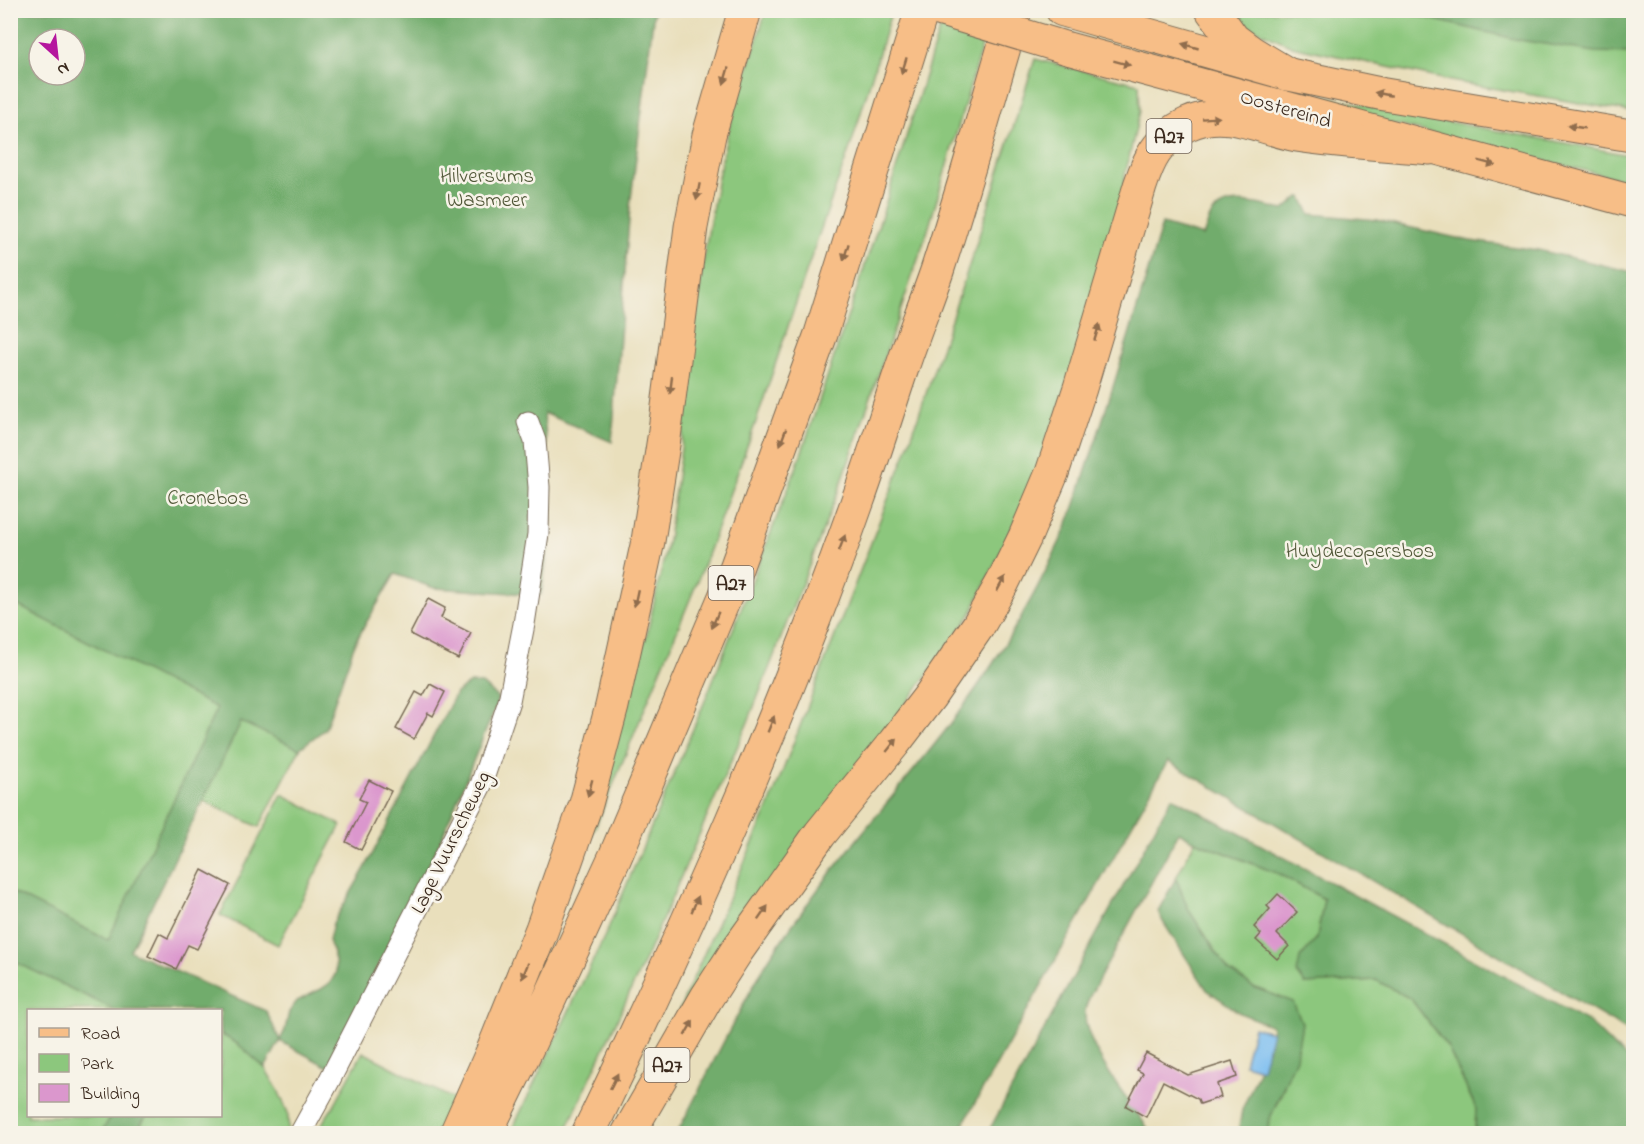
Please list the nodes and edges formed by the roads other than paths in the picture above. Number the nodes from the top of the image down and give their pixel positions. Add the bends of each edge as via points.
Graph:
1 (745, 10) edge
2 (922, 10) edge
3 (940, 10) edge
4 (1015, 10) edge
5 (1212, 10) edge
6 (1069, 13) edge
7 (1287, 74) junction
8 (1634, 136) edge
9 (1430, 148) junction
10 (1634, 202) edge
11 (528, 422) dead end
12 (300, 1134) edge
13 (456, 1134) edge
14 (485, 1134) edge
15 (588, 1134) edge
16 (627, 1134) edge

1 -> 13 highway via 709,135 691,227 648,541 612,706 585,804 542,929
2 -> 14 highway, A27 via 821,334 730,585 615,857
3 -> 9 main road, Oostereind, bridge
15 -> 4 highway, A27 via 692,912 817,610 936,272
5 - 7 highway via 1233,39
7 -> 6 main road, Oostereind
8 -> 7 main road, Oostereind
9 -> 10 main road, Oostereind
16 -> 9 highway, A27 via 736,952 820,834 930,696 1003,582 1052,473 1140,186 1162,142 1177,129 1213,117 1298,135
11 - 12 street, Lage Vuurscheweg via 535,441 538,534 509,701 482,785

